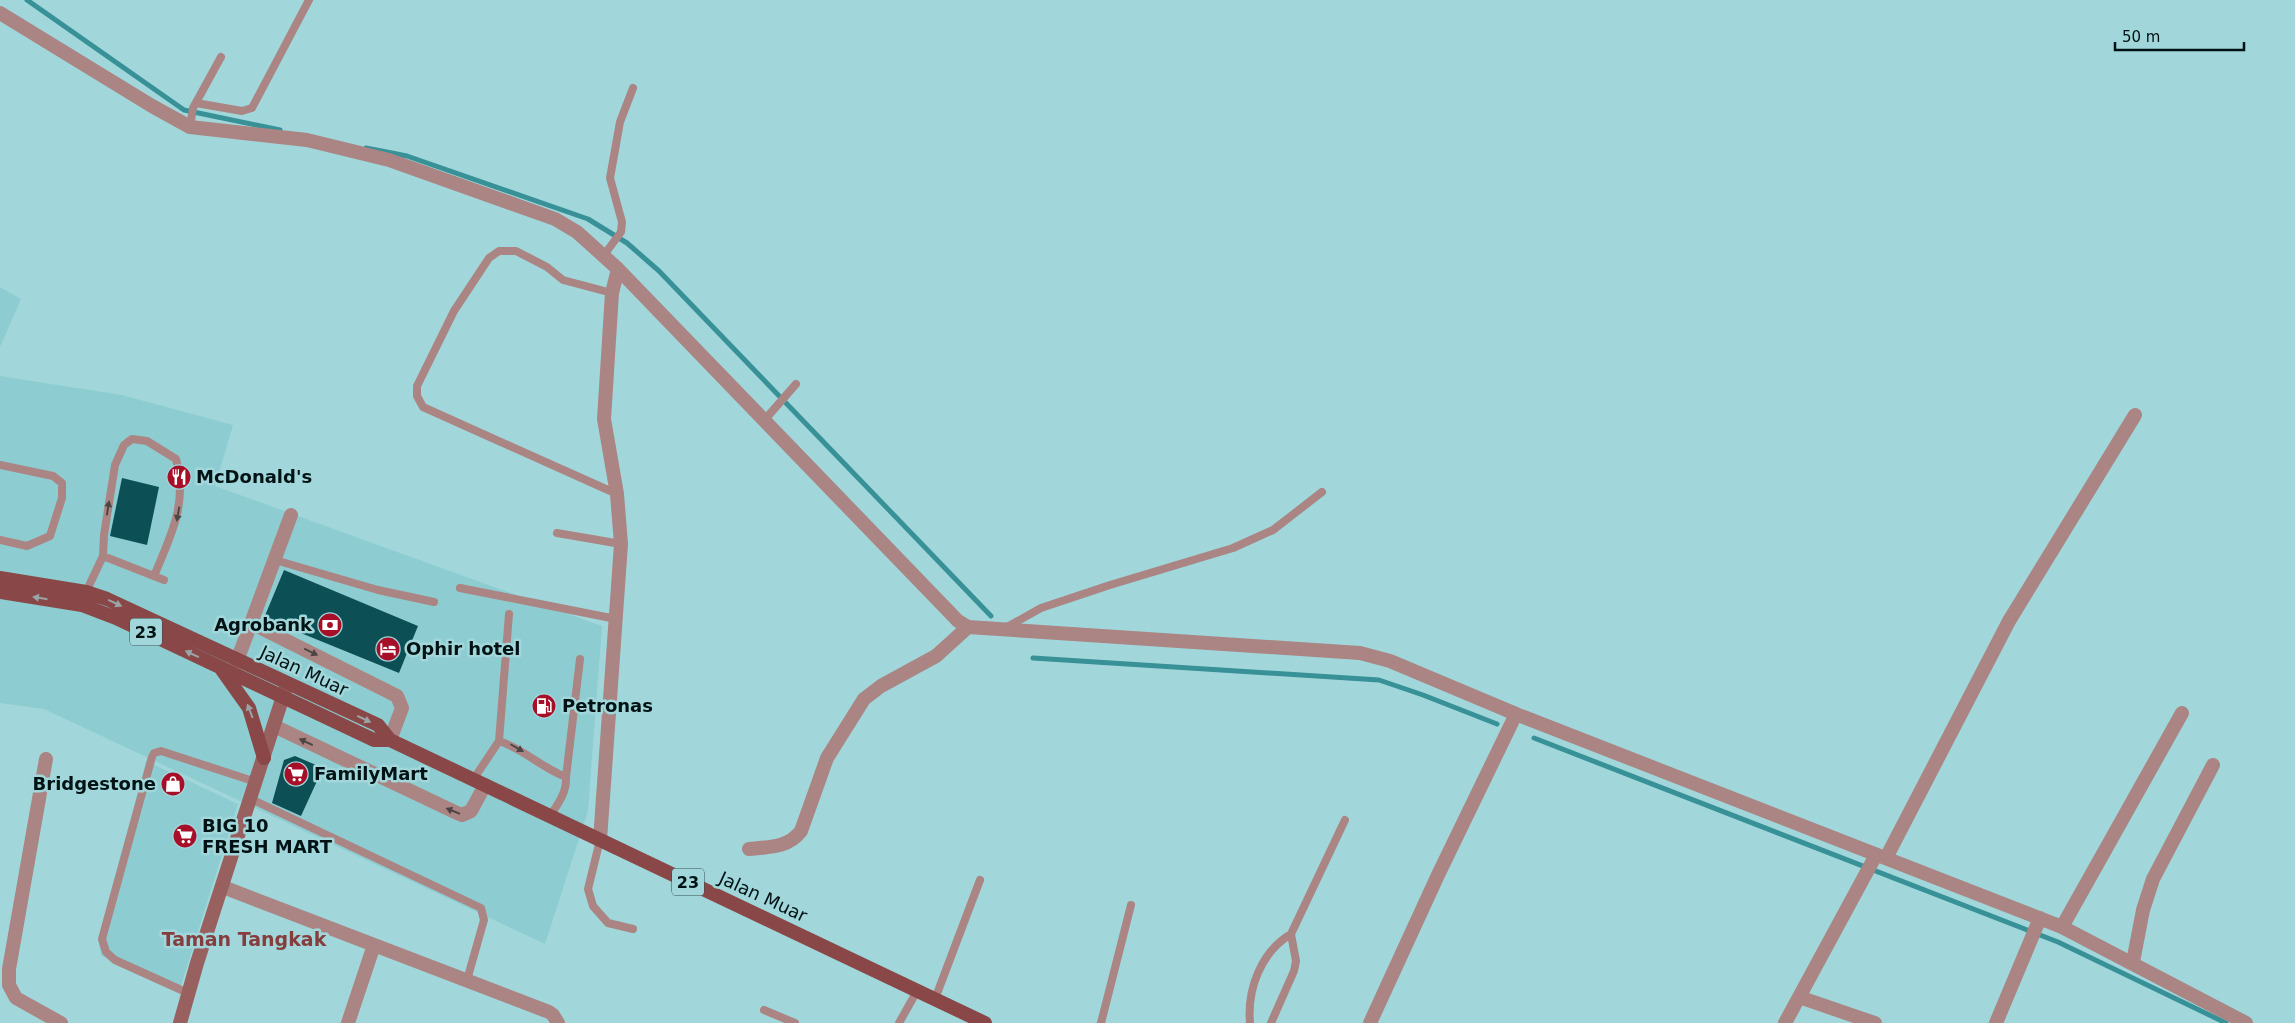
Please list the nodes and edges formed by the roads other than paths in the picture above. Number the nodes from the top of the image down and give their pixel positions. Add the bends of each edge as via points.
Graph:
1 (309, 0) edge
2 (0, 13) edge
3 (221, 57) dead end
4 (633, 88) dead end
5 (195, 106) junction
6 (190, 123) junction
7 (606, 254) junction
8 (618, 269) junction
9 (612, 294) junction
10 (796, 384) dead end
11 (2135, 415) dead end
12 (767, 419) junction
13 (0, 465) edge
14 (1322, 492) dead end
15 (618, 494) junction
16 (291, 515) dead end
17 (557, 533) dead end
18 (0, 540) edge
19 (621, 544) junction
20 (103, 556) junction
21 (274, 560) junction
22 (154, 576) junction
23 (0, 578) edge
24 (164, 580) dead end
25 (460, 588) dead end
26 (0, 592) edge
27 (86, 592) junction
28 (434, 602) dead end
29 (509, 614) dead end
30 (616, 619) junction
31 (251, 623) junction
32 (968, 628) junction
33 (1003, 629) junction
34 (580, 659) dead end
35 (237, 661) junction
36 (220, 667) junction
37 (285, 690) junction
38 (1516, 714) junction
39 (2182, 714) dead end
40 (274, 726) junction
41 (390, 740) junction
42 (499, 741) junction
43 (264, 758) junction
44 (46, 759) dead end
45 (2213, 766) dead end
46 (566, 777) junction
47 (256, 782) junction
48 (479, 782) junction
49 (251, 799) junction
50 (550, 816) junction
51 (1345, 820) dead end
52 (600, 840) junction
53 (749, 849) dead end
54 (1878, 859) junction
55 (980, 880) dead end
56 (223, 887) junction
57 (1130, 905) dead end
58 (2038, 923) junction
59 (2062, 927) junction
60 (633, 929) dead end
61 (1291, 934) junction
62 (374, 945) junction
63 (2133, 962) junction
64 (467, 980) junction
65 (917, 991) junction
66 (188, 994) junction
67 (1799, 997) junction
68 (935, 999) junction
69 (764, 1010) dead end
70 (56, 1022) edge
71 (180, 1023) edge
72 (348, 1023) edge
73 (558, 1023) edge
74 (794, 1023) edge
75 (899, 1023) edge
76 (985, 1023) edge
77 (1101, 1023) edge
78 (1250, 1023) edge
79 (1271, 1023) edge
80 (1370, 1023) edge
81 (1785, 1023) edge
82 (1874, 1023) edge
83 (1996, 1023) edge
84 (2246, 1023) edge

1 - 5 lane via 252,108 242,111
2 - 6 street via 152,106
3 - 5 lane
4 - 7 lane via 620,122 610,178 622,222 621,232
5 - 6 lane
6 - 7 street via 307,140 389,160 555,219
7 - 8 street
8 - 9 street
8 - 12 street
9 - 15 street via 604,420
9 - 15 lane via 563,280 516,251 499,251 489,258 454,311 417,386 417,396 423,407
10 - 12 lane
11 - 54 street via 2009,621
12 - 32 street
13 - 18 lane via 53,476 62,483 62,498 50,536 27,546
14 - 33 lane via 1273,530 1233,548 1041,608
15 - 19 street
16 - 21 street
17 - 19 lane
19 - 30 street
20 - 22 lane
20 -> 22 lane via 114,465 124,445 132,440 148,442 176,459 181,494 176,525
20 - 27 lane
21 - 28 lane via 378,590
21 - 31 street
22 - 24 lane
23 - 27 main road, Jalan Muar / 23
25 - 30 lane
36 -> 26 main road, Jalan Muar / 23 via 82,605
27 -> 35 main road, Jalan Muar / 23
29 - 42 lane
30 - 52 street
31 - 35 street
31 -> 41 street via 397,696 402,708
32 - 33 street
32 - 53 street via 936,656 864,699 826,758 801,831 795,839 782,846
33 - 38 street via 1360,653 1390,661
34 - 46 lane
35 - 37 main road, Jalan Muar / 23
36 - 37 main road, Jalan Muar / 23
43 -> 36 main road via 249,708
37 - 40 main road
37 - 41 main road, Jalan Muar / 23 via 374,740
38 - 54 street
38 - 80 street
39 - 59 street
40 - 43 main road
48 -> 40 street via 471,811 457,814
41 - 48 main road, Jalan Muar / 23
42 -> 46 lane
42 - 48 lane
43 - 47 main road
44 - 70 street via 9,969 9,985 16,998
45 - 63 street via 2146,896
46 - 50 lane via 561,798
47 - 49 main road
47 - 66 lane via 161,751 152,757 102,939 106,952 115,960
48 - 50 main road, Jalan Muar / 23
49 - 56 main road
49 - 64 lane via 481,908 484,920
50 - 52 main road, Jalan Muar / 23
51 - 61 lane
52 - 60 lane via 588,889 593,906 608,923
52 - 65 main road, Jalan Muar / 23
54 - 58 street
54 - 67 street
55 - 68 lane
56 - 62 street
56 - 66 main road
57 - 77 lane
58 - 59 street
58 - 83 street
59 - 63 street
61 - 78 lane via 1269,954 1256,976 1249,1010
61 - 79 lane via 1296,961 1294,971
62 - 64 street
62 - 72 street
63 - 84 street
64 - 73 street via 549,1012
65 - 68 main road, Jalan Muar / 23
65 - 75 lane
66 - 71 main road
67 - 81 street
67 - 82 street
68 - 76 main road, Jalan Muar / 23
69 - 74 lane

